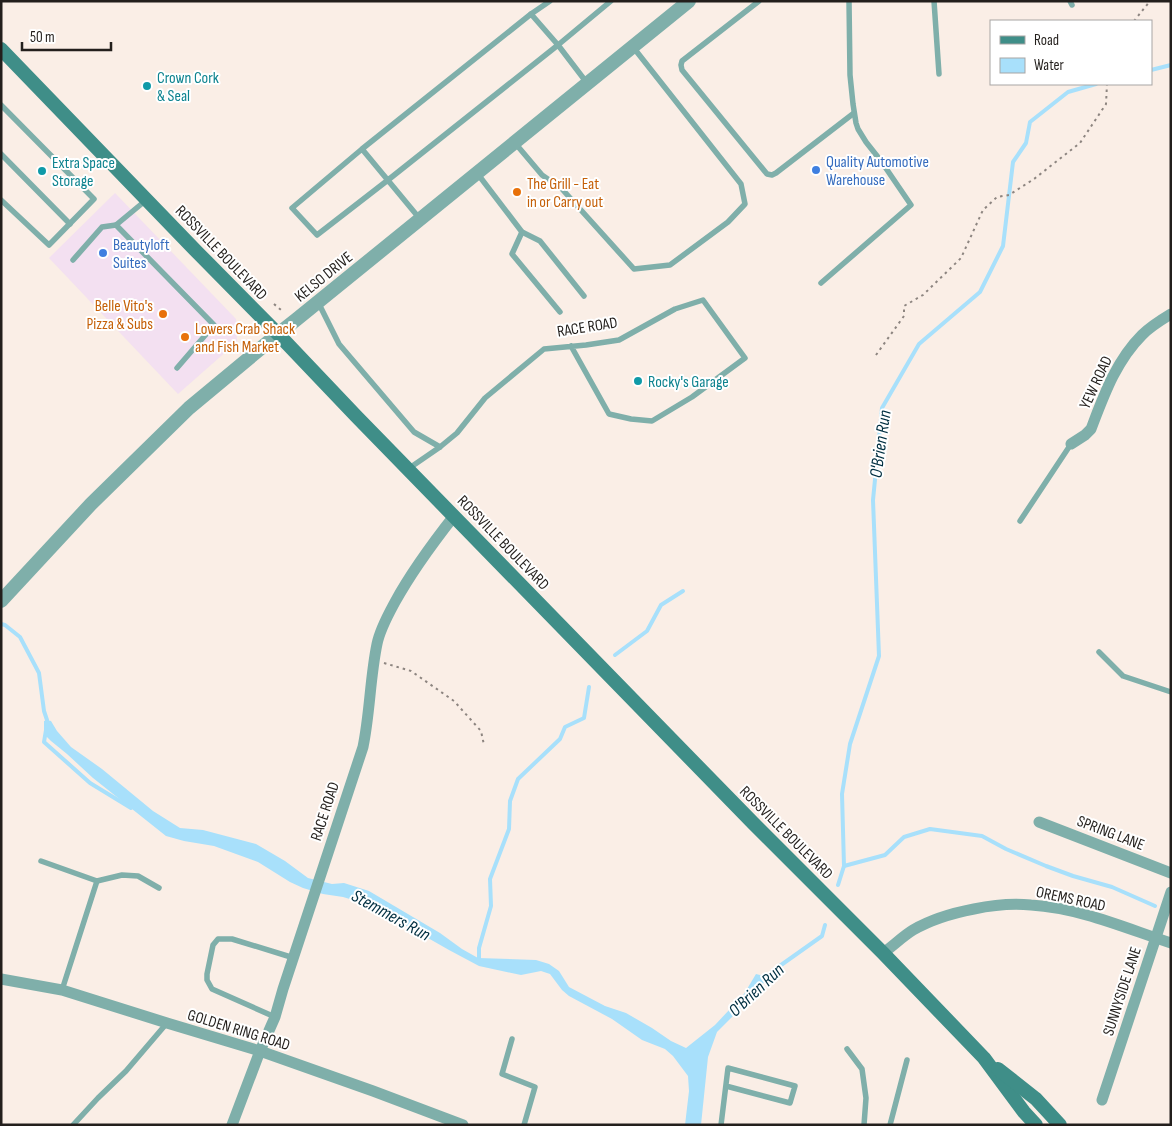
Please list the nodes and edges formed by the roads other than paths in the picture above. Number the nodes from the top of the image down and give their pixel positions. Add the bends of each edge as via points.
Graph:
1 (550, 1) edge
2 (611, 1) edge
3 (689, 1) edge
4 (759, 1) edge
5 (849, 1) edge
6 (934, 1) edge
7 (531, 14) junction
8 (558, 45) junction
9 (633, 47) junction
10 (1, 49) edge
11 (939, 74) dead end
12 (588, 84) junction
13 (1, 105) edge
14 (854, 113) junction
15 (515, 143) junction
16 (362, 149) junction
17 (1, 154) edge
18 (477, 173) junction
19 (388, 180) junction
20 (147, 199) junction
21 (1, 200) edge
22 (420, 219) junction
23 (70, 224) junction
24 (116, 225) junction
25 (522, 232) junction
26 (73, 260) dead end
27 (821, 283) dead end
28 (584, 296) dead end
29 (318, 302) junction
30 (560, 312) dead end
31 (1171, 314) edge
32 (278, 334) junction
33 (571, 346) junction
34 (177, 368) dead end
35 (1071, 444) joint
36 (440, 447) junction
37 (408, 469) junction
38 (454, 516) junction
39 (1020, 521) dead end
40 (1, 601) edge
41 (1099, 652) dead end
42 (1171, 692) edge
43 (1039, 822) dead end
44 (41, 861) dead end
45 (1171, 873) edge
46 (97, 881) junction
47 (159, 888) dead end
48 (1171, 892) edge
49 (1155, 938) junction
50 (1171, 944) edge
51 (883, 954) junction
52 (294, 958) junction
53 (1, 979) edge
54 (62, 990) junction
55 (275, 1017) junction
56 (167, 1023) junction
57 (512, 1039) dead end
58 (846, 1049) dead end
59 (260, 1051) junction
60 (984, 1058) junction
61 (907, 1060) dead end
62 (726, 1086) junction
63 (1102, 1100) dead end
64 (73, 1125) edge
65 (232, 1125) edge
66 (463, 1125) edge
67 (524, 1125) edge
68 (721, 1125) edge
69 (864, 1125) edge
70 (890, 1125) edge
71 (1036, 1125) edge
72 (1060, 1125) edge

1 - 7 lane
2 - 8 lane
3 - 9 street, KELSO DRIVE
4 - 14 lane via 681,65 768,174 776,173
5 - 14 lane
6 - 11 lane
7 - 8 lane
7 - 16 lane
8 - 12 lane
8 - 19 lane
9 - 12 street, KELSO DRIVE
9 - 15 lane via 741,184 745,204 728,222 670,265 634,268 562,188 542,175
10 - 20 main road, ROSSVILLE BOULEVARD
12 - 15 street, KELSO DRIVE
13 - 23 lane via 94,199
14 - 27 lane via 858,129 911,205
15 - 18 street, KELSO DRIVE
16 - 19 lane
16 - 19 lane via 292,208 317,235
17 - 23 lane
18 - 22 street, KELSO DRIVE
18 - 25 lane
19 - 22 lane
20 - 24 lane
20 - 32 main road, ROSSVILLE BOULEVARD
21 - 23 lane via 49,245
22 - 29 street, KELSO DRIVE
24 - 26 lane via 102,227
24 - 34 lane via 214,325
25 - 28 lane via 540,241
25 - 30 lane via 512,254
29 - 32 street, KELSO DRIVE
29 - 36 lane via 339,344 414,432
31 - 35 street, YEW ROAD via 1144,333 1127,352 1110,380 1091,429
32 - 37 main road, ROSSVILLE BOULEVARD
32 - 40 street, KELSO DRIVE via 189,408 91,504
33 - 33 lane, RACE ROAD via 619,340 675,309 703,300 745,358 692,397 652,421 609,414
33 - 36 lane, RACE ROAD via 544,349 485,398 457,433
35 - 39 lane
36 - 37 lane, RACE ROAD
37 - 38 main road, ROSSVILLE BOULEVARD
38 - 51 main road, ROSSVILLE BOULEVARD
38 - 52 street, RACE ROAD via 402,588 384,621 377,643 363,747
41 - 42 lane via 1123,676
43 - 45 street, SPRING LANE
44 - 46 lane
46 - 47 lane via 122,875 138,876
46 - 54 lane
48 - 49 street, SUNNYSIDE LANE
49 - 50 street, OREMS ROAD
49 - 51 street, OREMS ROAD via 1056,908 1008,904 958,912 933,920 912,930
49 - 63 street, SUNNYSIDE LANE
51 - 60 main road, ROSSVILLE BOULEVARD
52 - 55 street, RACE ROAD
52 - 55 lane via 232,938 218,939 213,945 207,974 212,989
53 - 54 street, GOLDEN RING ROAD
54 - 56 street, GOLDEN RING ROAD
55 - 59 street, RACE ROAD
56 - 59 street, GOLDEN RING ROAD
56 - 64 lane
57 - 67 lane via 502,1074 535,1087
58 - 69 lane via 862,1069 866,1098
59 - 65 street, RACE ROAD
59 - 66 street, GOLDEN RING ROAD
60 - 71 main road, ROSSVILLE BOULEVARD
60 - 72 main road, ROSSVILLE BOULEVARD via 1036,1099
61 - 70 lane
62 - 62 lane via 728,1068 795,1086 790,1103
62 - 68 lane

